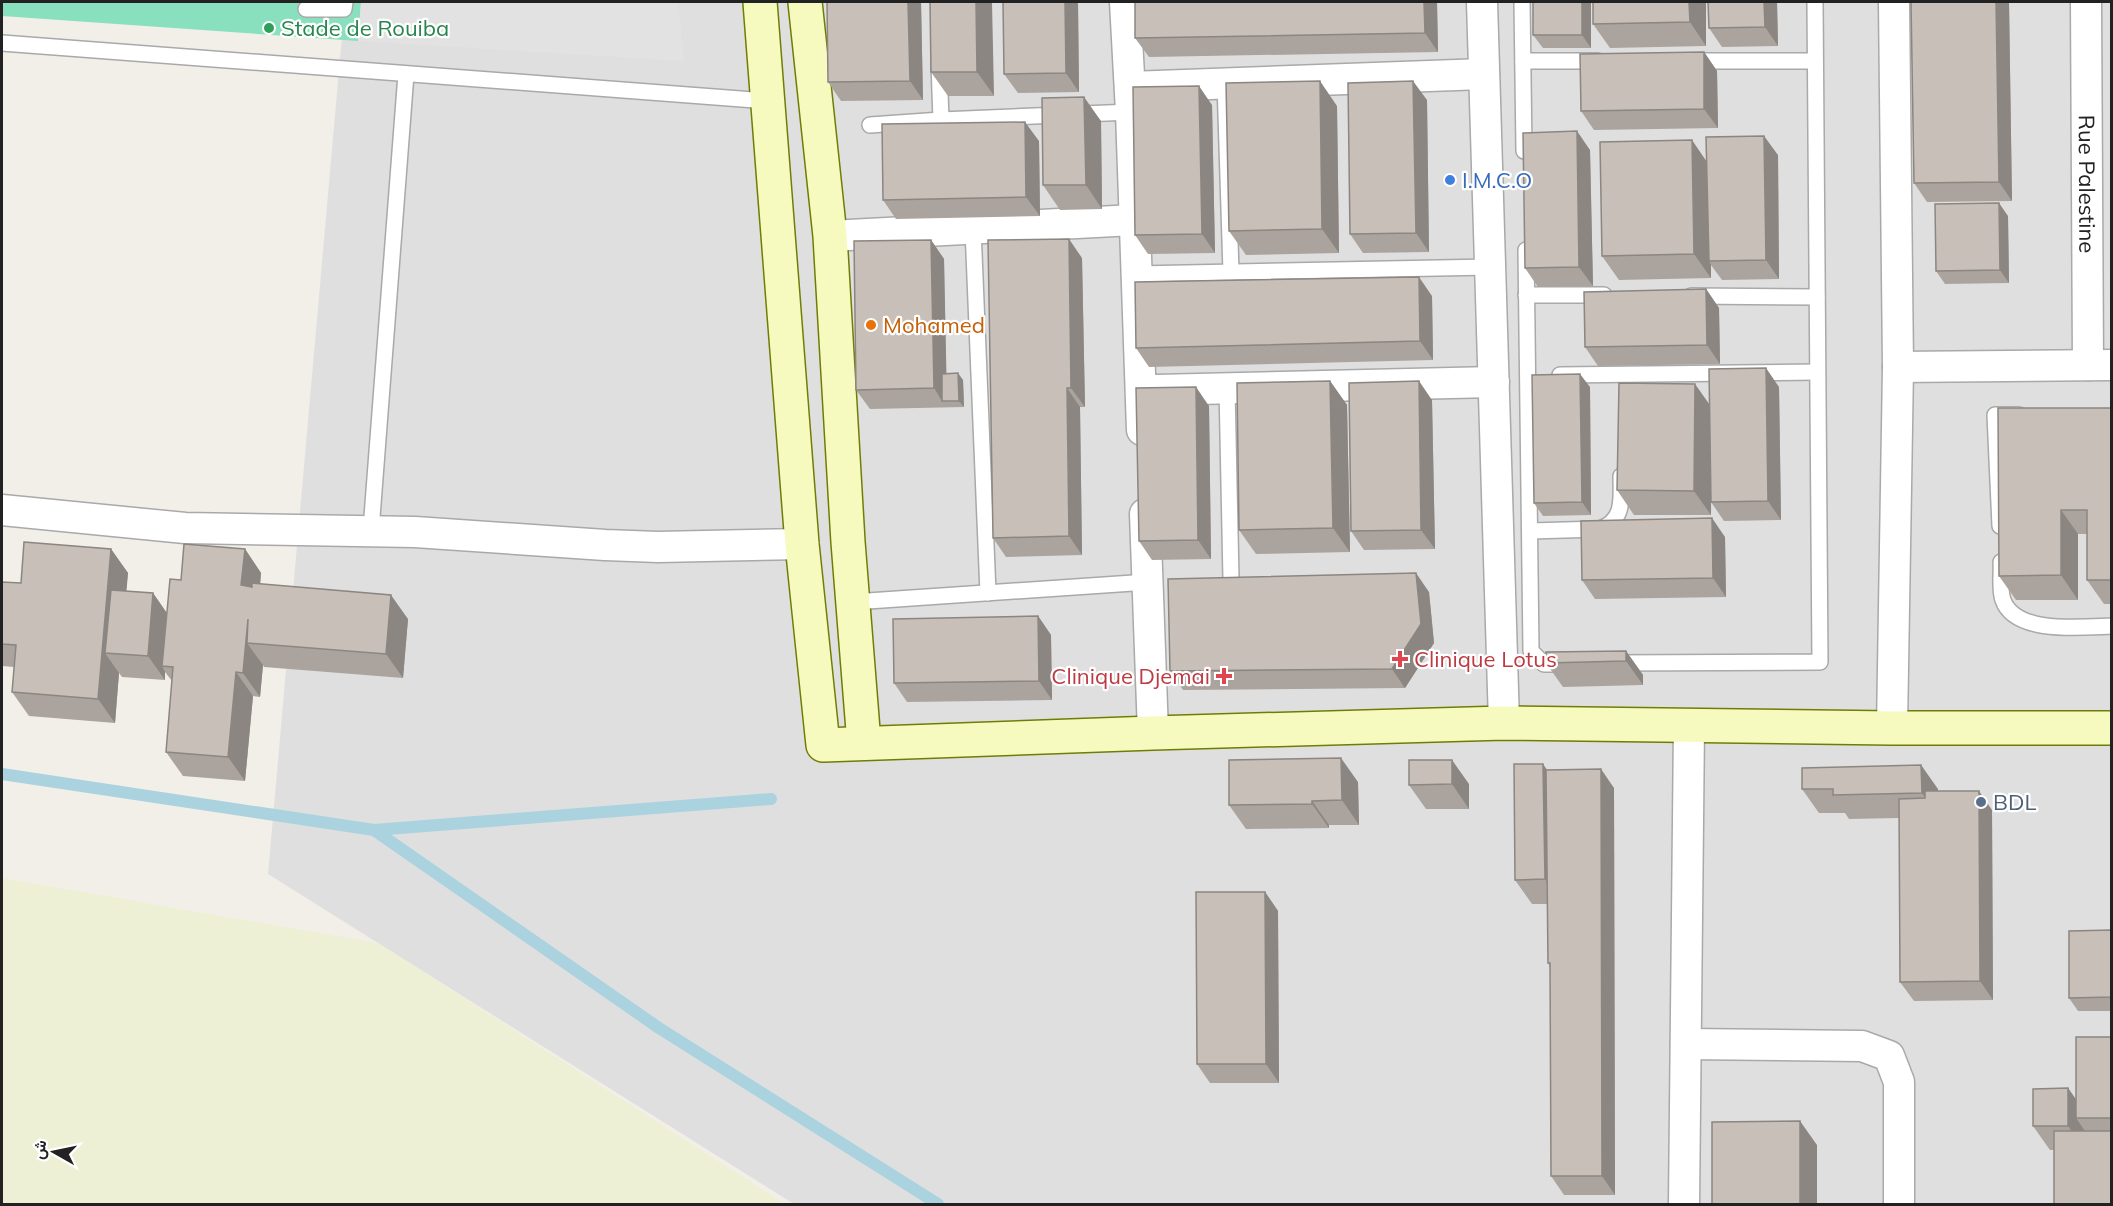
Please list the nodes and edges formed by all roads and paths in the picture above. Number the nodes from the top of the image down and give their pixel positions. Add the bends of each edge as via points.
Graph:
1 (345, 2) edge
2 (760, 2) edge
3 (805, 2) edge
4 (1125, 2) edge
5 (1482, 2) edge
6 (1522, 2) edge
7 (1815, 2) edge
8 (1894, 2) edge
9 (2086, 2) edge
10 (306, 9) dead end
11 (2, 43) edge
12 (938, 49) edge
13 (1523, 61) junction
14 (1617, 61) edge
15 (1675, 61) edge
16 (1815, 61) junction
17 (406, 74) junction
18 (1484, 74) junction
19 (1225, 83) junction
20 (1130, 99) junction
21 (768, 101) junction
22 (941, 120) junction
23 (870, 125) dead end
24 (1524, 166) edge
25 (1134, 220) junction
26 (973, 229) junction
27 (830, 236) junction
28 (1526, 236) edge
29 (1490, 267) junction
30 (1231, 272) junction
31 (1137, 274) junction
32 (1526, 295) junction
33 (1619, 296) edge
34 (1677, 296) edge
35 (1817, 297) junction
36 (2100, 365) edge
37 (1898, 367) junction
38 (1817, 372) junction
39 (1539, 375) junction
40 (1494, 382) junction
41 (1227, 388) junction
42 (1141, 390) junction
43 (2030, 415) edge
44 (1143, 458) edge
45 (1621, 465) edge
46 (1144, 492) edge
47 (2, 510) edge
48 (371, 530) junction
49 (1530, 531) junction
50 (802, 544) junction
51 (1231, 579) edge
52 (1148, 582) junction
53 (988, 593) junction
54 (853, 602) junction
55 (2112, 626) edge
56 (1601, 663) edge
57 (1578, 664) edge
58 (1504, 723) junction
59 (1689, 725) junction
60 (1892, 728) junction
61 (2112, 728) edge
62 (1153, 732) junction
63 (864, 743) junction
64 (1686, 1044) junction
65 (1684, 1204) edge
66 (1899, 1204) edge

1 - 10 lane via 344,9
2 - 21 street
3 - 27 street
4 - 20 street
5 - 18 street
6 - 13 lane
7 - 16 lane
8 - 37 street
9 - 36 street, Rue Palestine
11 - 17 lane
12 - 22 lane
13 - 14 lane
13 - 24 lane
15 - 16 lane
16 - 35 lane
17 - 21 lane
17 - 48 lane
18 - 19 street
18 - 29 street
19 - 20 street
19 - 30 lane
20 - 22 lane
20 - 25 street
21 - 50 street
22 - 23 lane
25 - 26 street
25 - 31 street
26 - 27 street
26 - 53 lane
27 - 54 street
28 - 32 lane
29 - 30 lane
29 - 40 street
30 - 31 lane
31 - 42 street
32 - 33 lane
32 - 39 lane
34 - 35 lane
35 - 38 lane
36 - 37 street
37 - 60 street
38 - 39 lane via 1621,380
38 - 56 lane via 1820,662
39 - 49 lane
40 - 41 street
40 - 58 street
41 - 42 street
41 - 51 lane
42 - 44 street
43 - 55 lane via 1995,414 2003,600 2016,617 2050,628
45 - 49 lane via 1621,506 1608,526
46 - 52 street
47 - 48 street via 185,528
48 - 50 street via 637,546
49 - 57 lane via 1532,651 1544,664
50 - 63 street via 824,745
52 - 53 lane
52 - 62 street
53 - 54 lane
54 - 63 street
58 - 59 street
58 - 62 street
59 - 60 street
59 - 64 street
60 - 61 street
62 - 63 street
64 - 65 street
64 - 66 street via 1862,1046 1888,1056 1899,1082

